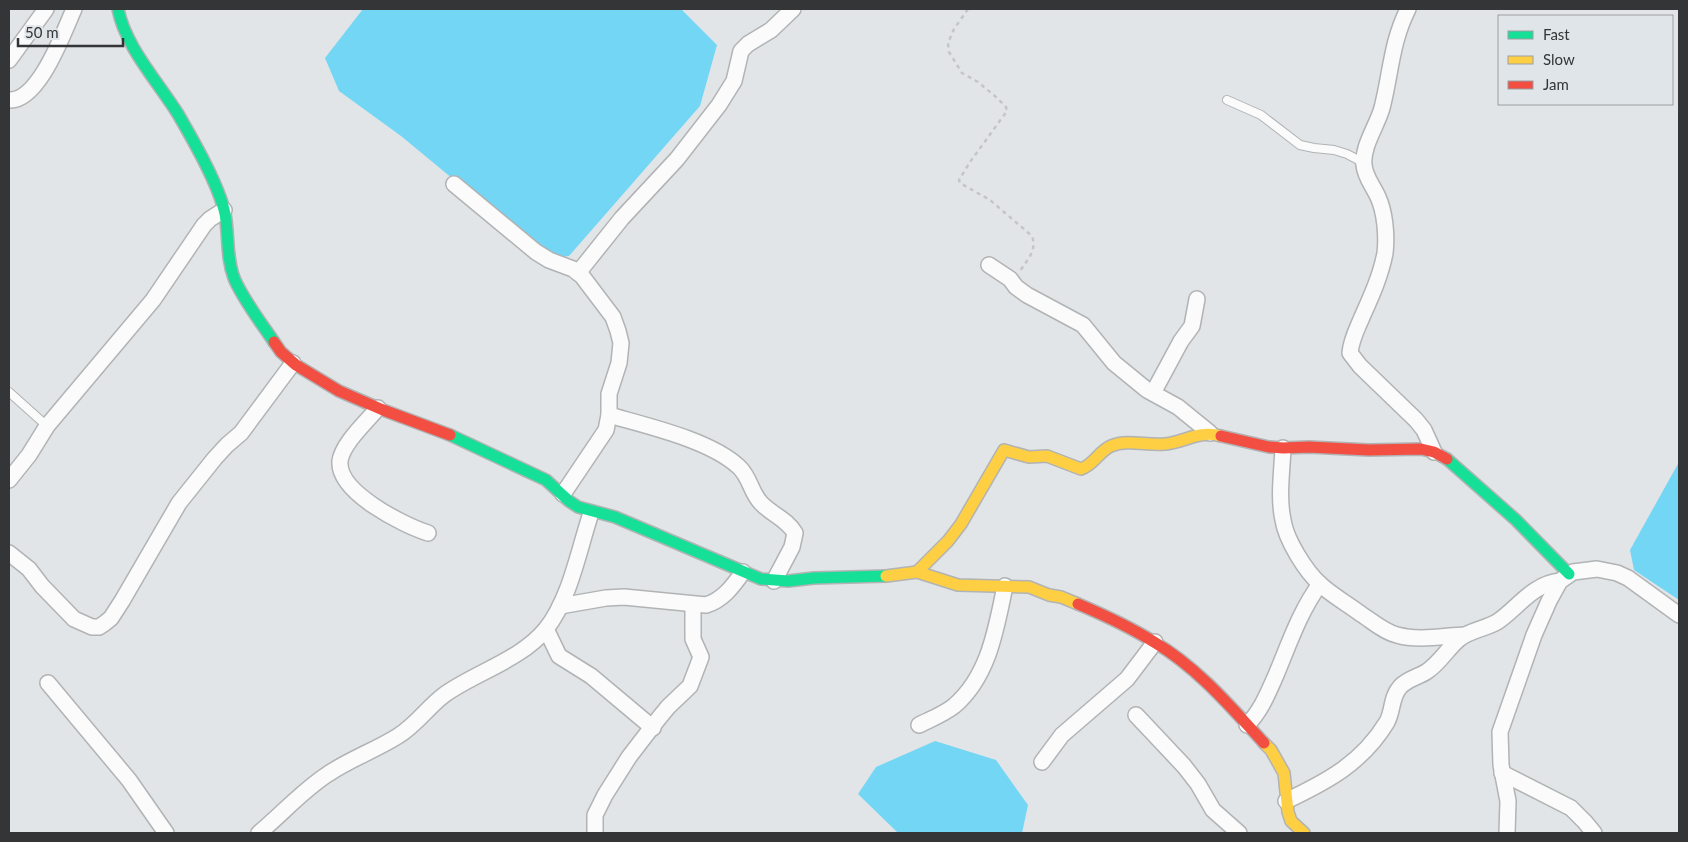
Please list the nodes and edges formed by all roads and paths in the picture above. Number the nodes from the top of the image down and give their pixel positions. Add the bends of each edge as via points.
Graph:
1 (46, 9) edge
2 (73, 9) edge
3 (792, 9) edge
4 (968, 9) edge
5 (1408, 9) edge
6 (123, 13) edge
7 (9, 60) edge
8 (9, 100) edge
9 (1227, 100) dead end
10 (1364, 163) junction
11 (454, 184) dead end
12 (224, 210) junction
13 (989, 265) dead end
14 (578, 273) junction
15 (1012, 282) junction
16 (1197, 299) dead end
17 (293, 363) junction
18 (9, 392) edge
19 (1153, 393) junction
20 (378, 408) junction
21 (609, 415) junction
22 (47, 426) junction
23 (1210, 433) junction
24 (1283, 448) junction
25 (1434, 452) junction
26 (9, 480) edge
27 (563, 494) junction
28 (590, 512) junction
29 (428, 534) dead end
30 (9, 553) edge
31 (744, 572) junction
32 (917, 572) junction
33 (1564, 577) junction
34 (774, 581) junction
35 (1320, 584) junction
36 (1005, 586) junction
37 (693, 605) junction
38 (560, 606) junction
39 (1679, 615) edge
40 (546, 629) junction
41 (1465, 635) junction
42 (1155, 642) junction
43 (48, 683) dead end
44 (1136, 715) dead end
45 (919, 725) dead end
46 (1247, 725) junction
47 (652, 728) junction
48 (1042, 762) dead end
49 (1502, 773) junction
50 (1286, 800) junction
51 (267, 830) edge
52 (1300, 832) edge
53 (166, 833) edge
54 (595, 833) edge
55 (1239, 833) edge
56 (1507, 833) edge
57 (1594, 833) edge

1 - 7 street
2 - 8 street via 48,66 21,98
3 - 14 street via 770,30 741,50 734,81 719,105 677,159 622,218
4 - 15 path via 954,29 948,43 949,52 962,73 996,97 1007,112 959,180 990,200 1032,236 1034,250
5 - 10 street via 1395,40 1382,108
6 - 12 street via 131,43 189,133 215,184
9 - 10 lane via 1261,115 1300,145 1334,150
10 - 25 street via 1379,198 1386,241 1374,290 1353,338 1350,353 1416,420
11 - 14 street via 536,252
12 - 17 street via 227,248 234,278 270,337
12 - 22 street via 204,225 153,300
13 - 15 street
14 - 21 street via 613,318 621,343 609,394
15 - 19 street via 1027,295 1083,324 1114,363
16 - 19 street via 1192,326
17 - 20 street via 339,392
17 - 30 street via 241,433 227,444 178,503 116,611 105,623 92,627 74,619
18 - 22 lane
19 - 23 street via 1178,407
20 - 27 street via 470,444 546,480
20 - 29 street via 342,451 343,478 355,492 405,525
21 - 27 street via 606,430
21 - 34 street via 697,443 725,457 746,474 759,501 795,533 792,547
22 - 26 street
23 - 24 street
23 - 32 street via 1165,444 1112,445 1081,469 1047,456 1029,457 1004,450 961,524
24 - 25 street via 1422,449
24 - 35 street via 1281,502 1286,533
25 - 33 street via 1454,464 1509,514
27 - 28 street via 574,505
28 - 31 street via 615,517
28 - 38 street
31 - 34 street
31 - 37 street via 714,603
32 - 34 street
32 - 36 street via 950,584
33 - 39 street via 1597,569 1617,573
33 - 41 street via 1544,584 1497,622
33 - 49 street via 1534,635 1502,724
35 - 41 street via 1397,635
35 - 46 street via 1300,618 1263,703
36 - 42 street via 1025,586 1061,596
36 - 45 street via 989,653 974,682 953,706
37 - 38 street via 624,597
37 - 47 street via 692,639 700,653 700,662 690,686
38 - 40 street
40 - 47 street via 559,656 592,676
40 - 51 street via 504,661 444,696 398,736 323,777
41 - 50 street via 1437,664 1398,689 1387,722 1369,748 1319,786
42 - 46 street via 1202,680
42 - 48 street via 1127,679 1062,736
43 - 53 street via 129,780
44 - 55 street via 1184,766 1213,810
46 - 50 street via 1282,767
47 - 54 street via 605,795 595,816
49 - 56 street via 1508,801
49 - 57 street via 1571,808
50 - 52 street via 1291,821

